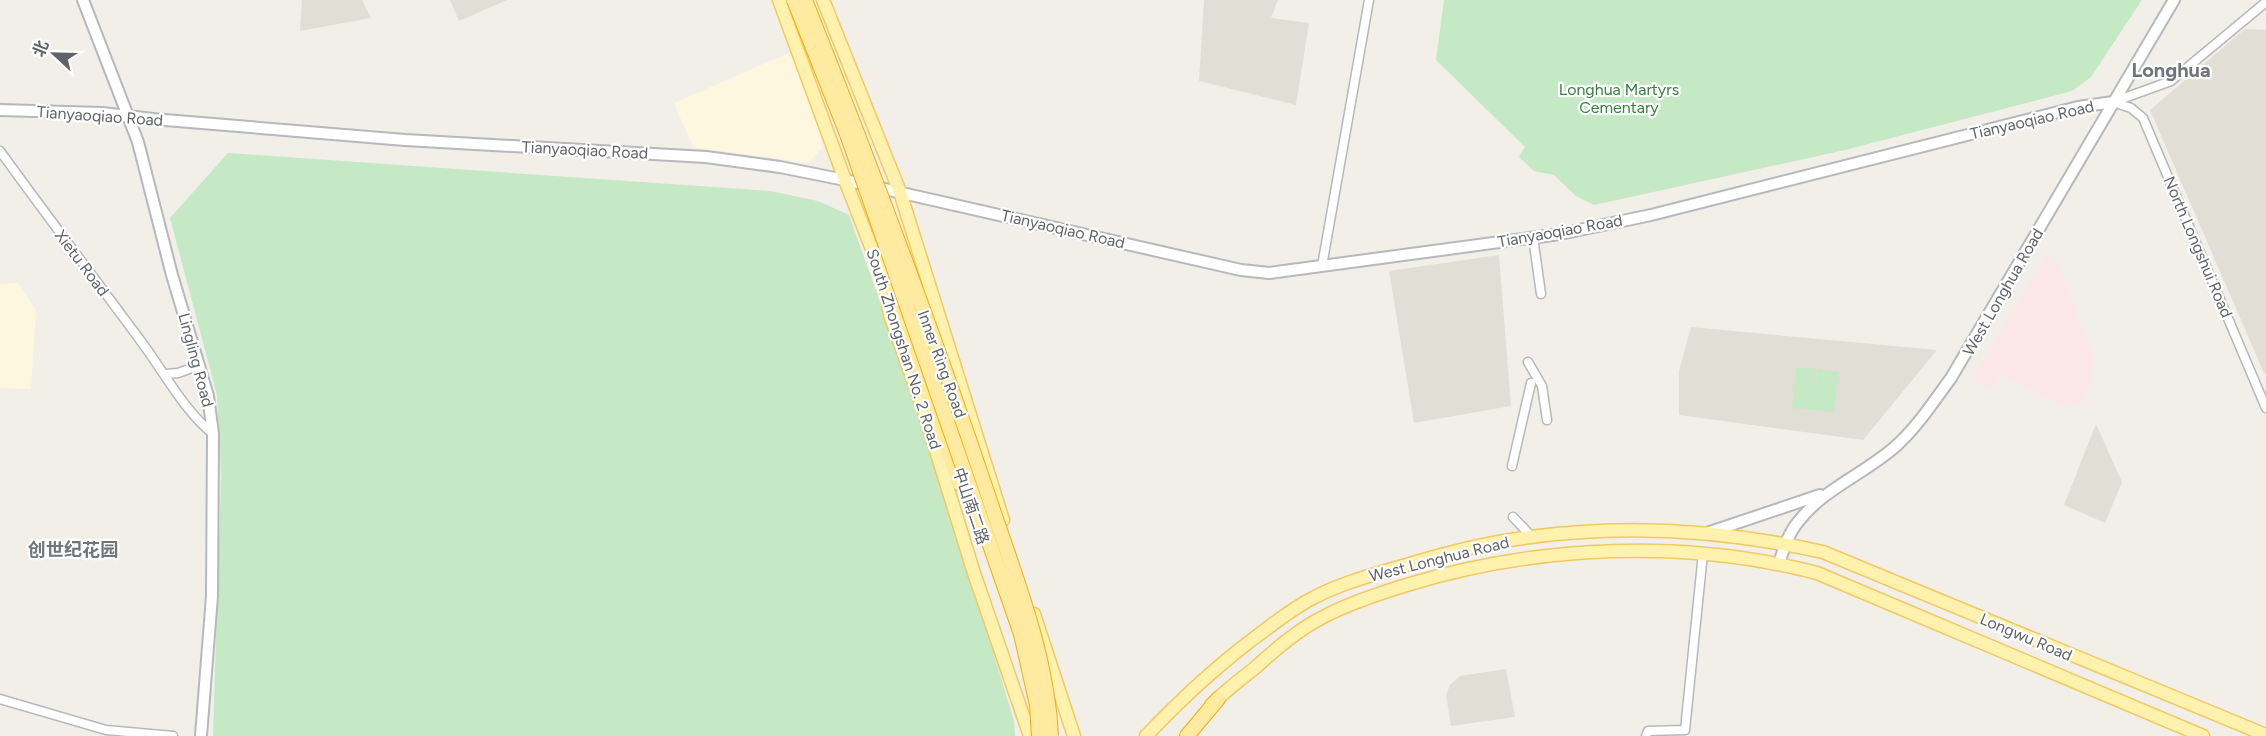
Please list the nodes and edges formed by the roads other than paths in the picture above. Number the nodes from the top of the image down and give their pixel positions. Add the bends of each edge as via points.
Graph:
1 (83, 0) edge
2 (779, 0) edge
3 (794, 0) edge
4 (805, 0) edge
5 (823, 0) edge
6 (1369, 0) edge
7 (2174, 0) edge
8 (2266, 2) edge
9 (2113, 102) junction
10 (0, 110) edge
11 (129, 116) junction
12 (0, 151) edge
13 (844, 180) junction
14 (900, 192) junction
15 (1533, 237) junction
16 (1322, 266) junction
17 (884, 280) junction
18 (1541, 294) dead end
19 (1528, 362) dead end
20 (200, 365) junction
21 (166, 374) junction
22 (1531, 383) dead end
23 (2266, 408) edge
24 (1547, 420) dead end
25 (213, 434) junction
26 (1512, 466) dead end
27 (1834, 490) junction
28 (1513, 517) dead end
29 (1706, 533) junction
30 (1533, 538) junction
31 (1785, 544) junction
32 (1702, 553) junction
33 (1779, 563) junction
34 (998, 567) junction
35 (0, 699) edge
36 (1218, 699) junction
37 (2266, 735) edge
38 (173, 736) edge
39 (201, 736) edge
40 (1030, 736) edge
41 (1039, 736) edge
42 (1051, 736) edge
43 (1074, 736) edge
44 (1146, 736) edge
45 (1180, 736) edge
46 (1187, 736) edge
47 (1646, 736) edge
48 (2203, 736) edge

1 - 11 street, Lingling Road
2 - 13 main road, South Zhongshan No. 2 Road
3 - 34 highway, Inner Ring Road, bridge via 847,134
4 - 42 highway, Inner Ring Road, bridge via 859,136 973,450 1032,630 1049,706
5 - 14 main road
6 - 16 street
7 - 9 street, West Longhua Road
8 - 9 street via 2170,81
9 - 15 street, Tianyaoqiao Road via 2078,107 1651,215
9 - 23 street, North Longshui Road via 2131,108 2143,118
9 - 27 street, West Longhua Road via 1952,378 1896,446
10 - 11 street, Tianyaoqiao Road
11 - 13 street, Tianyaoqiao Road via 405,140 706,157
11 - 20 street, Lingling Road
12 - 21 street, Xietu Road
13 - 14 street, Tianyaoqiao Road
13 - 17 main road, South Zhongshan No. 2 Road
14 - 16 street, Tianyaoqiao Road via 1241,270 1269,273
14 - 43 main road
15 - 16 street, Tianyaoqiao Road
15 - 18 street
17 - 34 highway via 984,550
17 - 40 main road, South Zhongshan No. 2 Road via 890,315
17 - 42 main road, 中山南二路 via 903,307
19 - 24 street via 1542,386
20 - 21 street via 178,374
20 - 25 street, Lingling Road
21 - 25 street, Xietu Road via 193,414
22 - 26 street
25 - 39 street, Lingling Road via 212,596
27 - 29 street
27 - 31 street, West Longhua Road via 1806,512
28 - 30 street
29 - 30 main road, West Longhua Road via 1587,532
29 - 31 main road, West Longhua Road
30 - 44 main road, West Longhua Road via 1427,559 1358,579 1313,598 1241,648
31 - 33 street, West Longhua Road
31 - 37 main road, Longwu Road via 1823,552
32 - 33 main road, West Longhua Road
32 - 36 main road, West Longhua Road via 1643,551 1504,561 1429,578 1364,598 1323,616 1292,636
32 - 47 street via 1685,730 1648,731
33 - 48 main road, Longwu Road via 1817,573
34 - 41 highway, Inner Ring Road, bridge via 1021,634
35 - 38 street via 106,730
36 - 45 main road, West Longhua Road
36 - 46 highway

